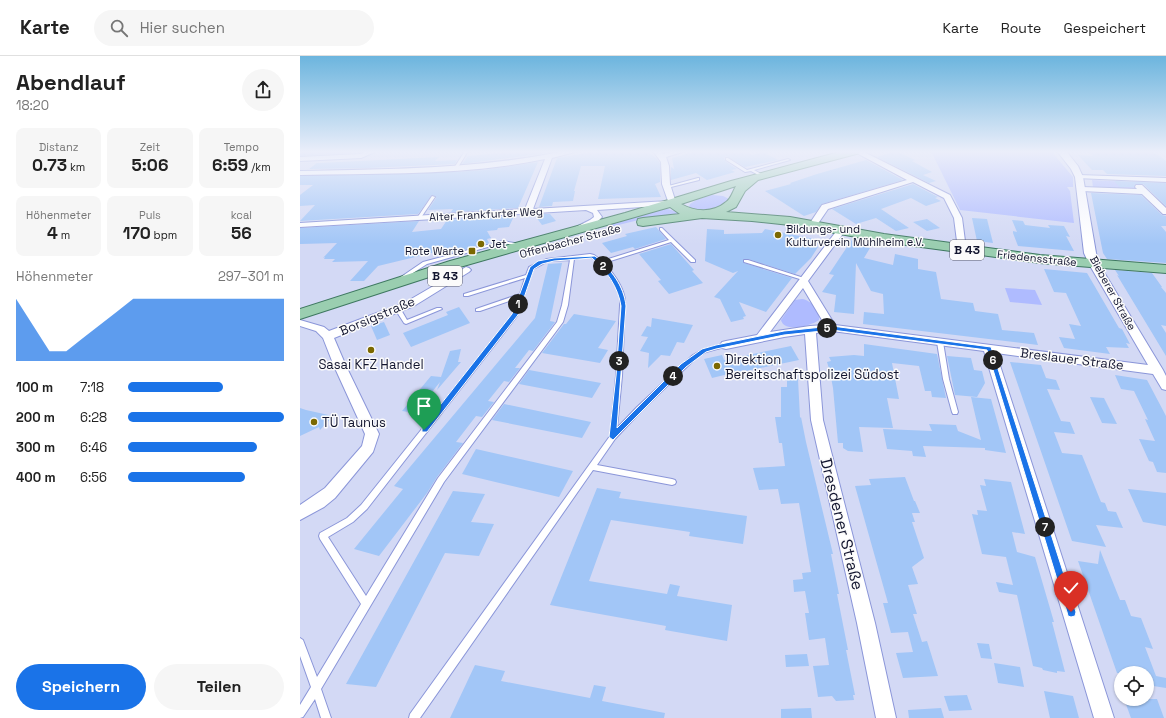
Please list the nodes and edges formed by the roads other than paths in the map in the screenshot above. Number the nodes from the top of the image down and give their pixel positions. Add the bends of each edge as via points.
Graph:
1 (539, 182) edge
2 (667, 182) edge
3 (687, 182) edge
4 (741, 182) edge
5 (751, 182) edge
6 (907, 182) edge
7 (916, 182) edge
8 (1081, 182) edge
9 (1133, 182) edge
10 (667, 187) junction
11 (1082, 189) junction
12 (706, 192) junction
13 (1144, 192) junction
14 (433, 197) dead end
15 (736, 200) junction
16 (672, 203) junction
17 (587, 208) junction
18 (528, 211) junction
19 (1166, 212) edge
20 (700, 215) junction
21 (419, 218) junction
22 (790, 222) junction
23 (300, 225) edge
24 (812, 226) junction
25 (661, 229) dead end
26 (576, 231) junction
27 (841, 231) junction
28 (673, 240) junction
29 (962, 249) junction
30 (572, 258) junction
31 (694, 261) dead end
32 (746, 261) dead end
33 (600, 263) junction
34 (1094, 264) junction
35 (1166, 269) edge
36 (466, 270) junction
37 (527, 276) junction
38 (804, 280) junction
39 (466, 295) dead end
40 (521, 295) junction
41 (398, 309) junction
42 (439, 309) dead end
43 (478, 310) dead end
44 (300, 320) edge
45 (832, 328) junction
46 (810, 329) junction
47 (328, 336) junction
48 (760, 337) junction
49 (940, 342) junction
50 (726, 345) joint
51 (989, 348) junction
52 (1157, 370) junction
53 (1166, 386) edge
54 (955, 412) dead end
55 (613, 437) junction
56 (591, 467) junction
57 (672, 482) dead end
58 (300, 512) edge
59 (366, 604) junction
60 (300, 643) edge
61 (315, 688) junction
62 (300, 714) edge
63 (326, 718) edge
64 (414, 718) edge
65 (886, 718) edge
66 (1104, 718) edge

1 - 18 street
2 - 10 street
3 - 10 lane
4 - 12 main road, Offenbacher Straße / B 43
5 - 15 main road, Offenbacher Straße via 743,186
6 - 24 street via 825,207
7 - 29 street via 948,199 958,218
8 - 11 street, Bieberer Straße
9 - 13 street
10 - 16 street
11 - 13 street
11 - 34 street, Bieberer Straße via 1090,253
12 - 15 main road, Friedensstraße via 721,193
12 - 16 main road, Offenbacher Straße / B 43
13 - 19 street
14 - 21 lane
15 - 20 main road, Offenbacher Straße via 723,209
15 - 22 main road, Friedensstraße via 750,209
16 - 17 street, Alter Frankfurter Weg
16 - 20 main road via 684,211
16 - 26 main road, Offenbacher Straße / B 43
17 - 18 street, Alter Frankfurter Weg
17 - 26 street via 596,212 598,217
18 - 21 street, Alter Frankfurter Weg
20 - 22 main road, Friedensstraße
20 - 36 main road, Offenbacher Straße / B 43 via 638,223
21 - 23 street, Alter Frankfurter Weg
22 - 24 main road, Friedensstraße / B 43
24 - 27 main road, Friedensstraße / B 43
25 - 28 lane
26 - 44 main road, Offenbacher Straße / B 43 via 395,282
27 - 29 main road, Friedensstraße / B 43
27 - 38 street
28 - 31 lane
28 - 33 lane
29 - 34 main road, Friedensstraße / B 43
30 - 33 lane via 592,256
30 - 37 lane via 540,262 531,268
30 - 59 lane via 563,312 557,326 441,480
32 - 38 lane
33 - 55 lane via 616,283 623,300
34 - 35 main road, Friedensstraße / B 43
34 - 52 street, Bieberer Straße
36 - 41 street, Borsigstraße
36 - 44 main road, Offenbacher Straße / B 43
37 - 39 lane
37 - 40 lane
38 - 45 street
38 - 48 street
40 - 43 lane
40 - 59 lane via 515,315 364,508 350,520 323,536
41 - 42 lane via 406,322
41 - 47 street, Borsigstraße
44 - 47 street, Borsigstraße via 320,329
45 - 46 street, Breslauer Straße
45 - 49 street, Breslauer Straße
46 - 48 street, Breslauer Straße
46 - 65 street, Dresdener Straße via 816,413
47 - 58 street, Borsigstraße via 372,434 368,448 330,493
48 - 50 street, Breslauer Straße
49 - 51 street, Breslauer Straße
49 - 54 lane
50 - 55 lane via 695,356
51 - 52 street, Breslauer Straße
51 - 66 street
52 - 53 street, Bieberer Straße
55 - 56 lane
56 - 57 lane
56 - 64 lane
59 - 61 lane
60 - 61 lane
61 - 62 lane
61 - 63 lane

